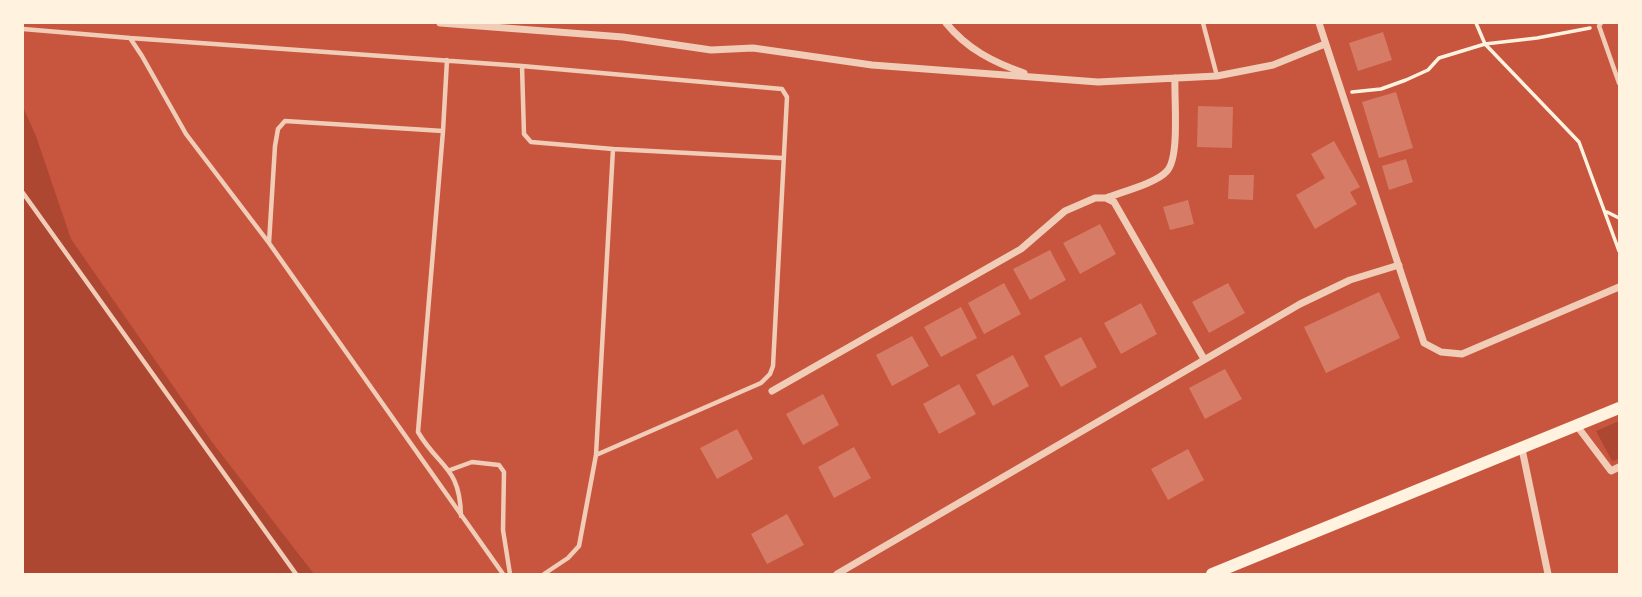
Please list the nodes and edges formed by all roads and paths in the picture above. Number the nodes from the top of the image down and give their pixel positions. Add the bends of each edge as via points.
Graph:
1 (440, 23) edge
2 (946, 23) edge
3 (1203, 23) edge
4 (1318, 23) edge
5 (1476, 23) edge
6 (1600, 25) edge
7 (23, 29) edge
8 (130, 38) junction
9 (1325, 44) junction
10 (1485, 44) junction
11 (447, 60) junction
12 (522, 66) junction
13 (1217, 76) junction
14 (1033, 77) junction
15 (1175, 78) junction
16 (1619, 83) edge
17 (1341, 92) junction
18 (443, 131) junction
19 (614, 149) junction
20 (782, 158) junction
21 (23, 193) edge
22 (1106, 198) junction
23 (1605, 211) junction
24 (1619, 218) edge
25 (269, 243) junction
26 (1619, 251) edge
27 (1399, 265) junction
28 (1619, 287) edge
29 (1204, 359) junction
30 (772, 391) dead end
31 (1619, 408) edge
32 (1577, 426) junction
33 (1522, 449) junction
34 (596, 455) junction
35 (1619, 467) edge
36 (450, 470) junction
37 (461, 516) junction
38 (296, 574) edge
39 (503, 574) edge
40 (510, 574) edge
41 (544, 574) edge
42 (837, 574) edge
43 (1212, 574) edge
44 (1548, 574) edge

1 - 14 street
2 - 14 street via 991,61
3 - 13 lane
4 - 9 street
5 - 10 path
6 - 10 path
6 - 16 lane
7 - 8 lane
8 - 11 lane
8 - 25 lane via 186,134
9 - 13 street via 1273,65
9 - 17 street
10 - 17 path via 1439,58 1428,70 1381,89
10 - 23 path via 1579,142
11 - 12 lane
11 - 18 lane
12 - 19 lane via 524,134 531,142
12 - 20 lane via 782,89 787,97
13 - 15 street
14 - 15 street via 1098,82
15 - 22 street via 1173,156 1167,171
17 - 27 street
18 - 25 lane via 285,121 278,129 275,146
18 - 36 lane via 418,432
19 - 20 lane
19 - 34 lane
20 - 34 lane via 770,374 761,383
21 - 38 lane
22 - 29 street via 1118,208
22 - 30 street via 1065,211 1021,249
23 - 24 path
23 - 26 path
25 - 37 lane
27 - 28 street via 1424,343 1441,352 1462,354
27 - 29 street via 1350,279
29 - 42 street
31 - 32 main road
32 - 33 main road
32 - 35 street via 1611,471
33 - 43 main road
33 - 44 street
34 - 41 lane via 579,546
36 - 37 lane via 461,494
36 - 40 lane via 472,462 499,466 503,472 503,530
37 - 39 lane

